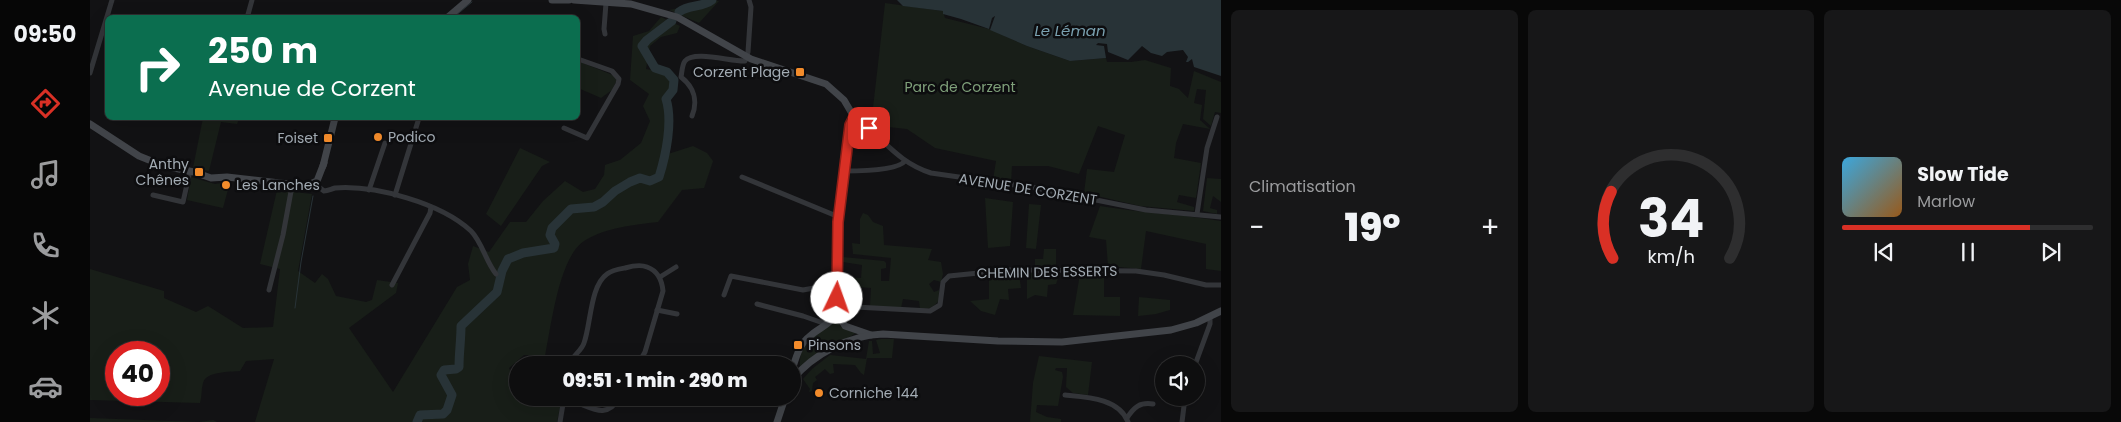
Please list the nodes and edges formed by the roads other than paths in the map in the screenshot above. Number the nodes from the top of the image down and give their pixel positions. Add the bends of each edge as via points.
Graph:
1 (112, 0) edge
2 (252, 0) edge
3 (468, 0) edge
4 (552, 0) edge
5 (569, 0) edge
6 (578, 0) edge
7 (749, 0) edge
8 (606, 4) junction
9 (107, 15) edge
10 (248, 15) edge
11 (450, 15) edge
12 (105, 23) edge
13 (605, 34) dead end
14 (747, 57) junction
15 (580, 60) edge
16 (90, 73) edge
17 (692, 116) dead end
18 (854, 117) junction
19 (1218, 117) dead end
20 (335, 120) edge
21 (418, 120) edge
22 (90, 124) edge
23 (564, 128) dead end
24 (384, 143) dead end
25 (904, 161) junction
26 (190, 171) junction
27 (844, 171) junction
28 (742, 176) dead end
29 (316, 185) junction
30 (292, 186) junction
31 (369, 190) junction
32 (153, 195) dead end
33 (395, 195) junction
34 (430, 207) junction
35 (1197, 214) junction
36 (839, 217) junction
37 (1221, 217) edge
38 (676, 267) dead end
39 (496, 274) dead end
40 (660, 277) junction
41 (392, 285) dead end
42 (1221, 285) edge
43 (269, 290) dead end
44 (838, 292) junction
45 (724, 295) dead end
46 (757, 304) dead end
47 (658, 310) junction
48 (837, 310) junction
49 (1221, 310) edge
50 (678, 314) dead end
51 (1210, 316) junction
52 (826, 324) junction
53 (871, 335) junction
54 (573, 356) edge
55 (643, 356) edge
56 (798, 356) edge
57 (1198, 356) edge
58 (801, 370) edge
59 (1065, 395) dead end
60 (1153, 404) dead end
61 (563, 406) edge
62 (584, 406) edge
63 (612, 406) edge
64 (782, 406) edge
65 (1184, 406) edge
66 (1128, 420) edge
67 (560, 422) edge
68 (777, 422) edge
69 (1182, 422) edge

1 - 9 street
2 - 10 street
3 - 11 street
4 - 5 street
6 - 8 street
7 - 14 street
8 - 13 street
8 - 14 street via 638,6 685,20
12 - 16 street
14 - 17 street via 743,61 705,57 685,60 681,77 688,82 694,95
14 - 18 street via 826,84 844,100
15 - 23 street via 612,71 619,78 618,84 587,138
18 - 25 street, AVENUE DE CORZENT
18 - 27 street
19 - 35 street via 1207,148
20 - 29 street
21 - 33 street
22 - 26 street via 144,158
24 - 31 street
25 - 27 street via 900,166 865,172
25 - 35 street, AVENUE DE CORZENT via 931,173 1036,188 1146,210
26 - 30 street via 210,178 227,177
26 - 32 street via 183,202
27 - 36 street
28 - 36 street
29 - 30 street via 307,191
29 - 31 street via 325,191 334,188
30 - 43 street
31 - 33 street
33 - 34 street
34 - 39 street via 460,222 473,233
34 - 41 street via 430,213
35 - 37 street, AVENUE DE CORZENT
36 - 44 street
38 - 40 street
40 - 47 street via 663,291
40 - 54 street via 650,268 638,265 611,272 602,278 584,342
42 - 48 street, CHEMIN DES ESSERTS via 1136,271 1008,270 949,276 943,282 940,305 930,311
44 - 45 street via 814,288 803,290 731,276
44 - 48 street
46 - 52 street
47 - 50 street
47 - 55 street
48 - 52 street
48 - 53 street via 845,326
49 - 51 street
51 - 53 street via 1171,330 1062,342
51 - 57 street
52 - 56 street via 805,340
53 - 58 street via 844,343
59 - 66 street via 1107,402
60 - 66 street via 1138,405
61 - 67 street
62 - 63 street via 604,410
64 - 68 street
65 - 69 street

